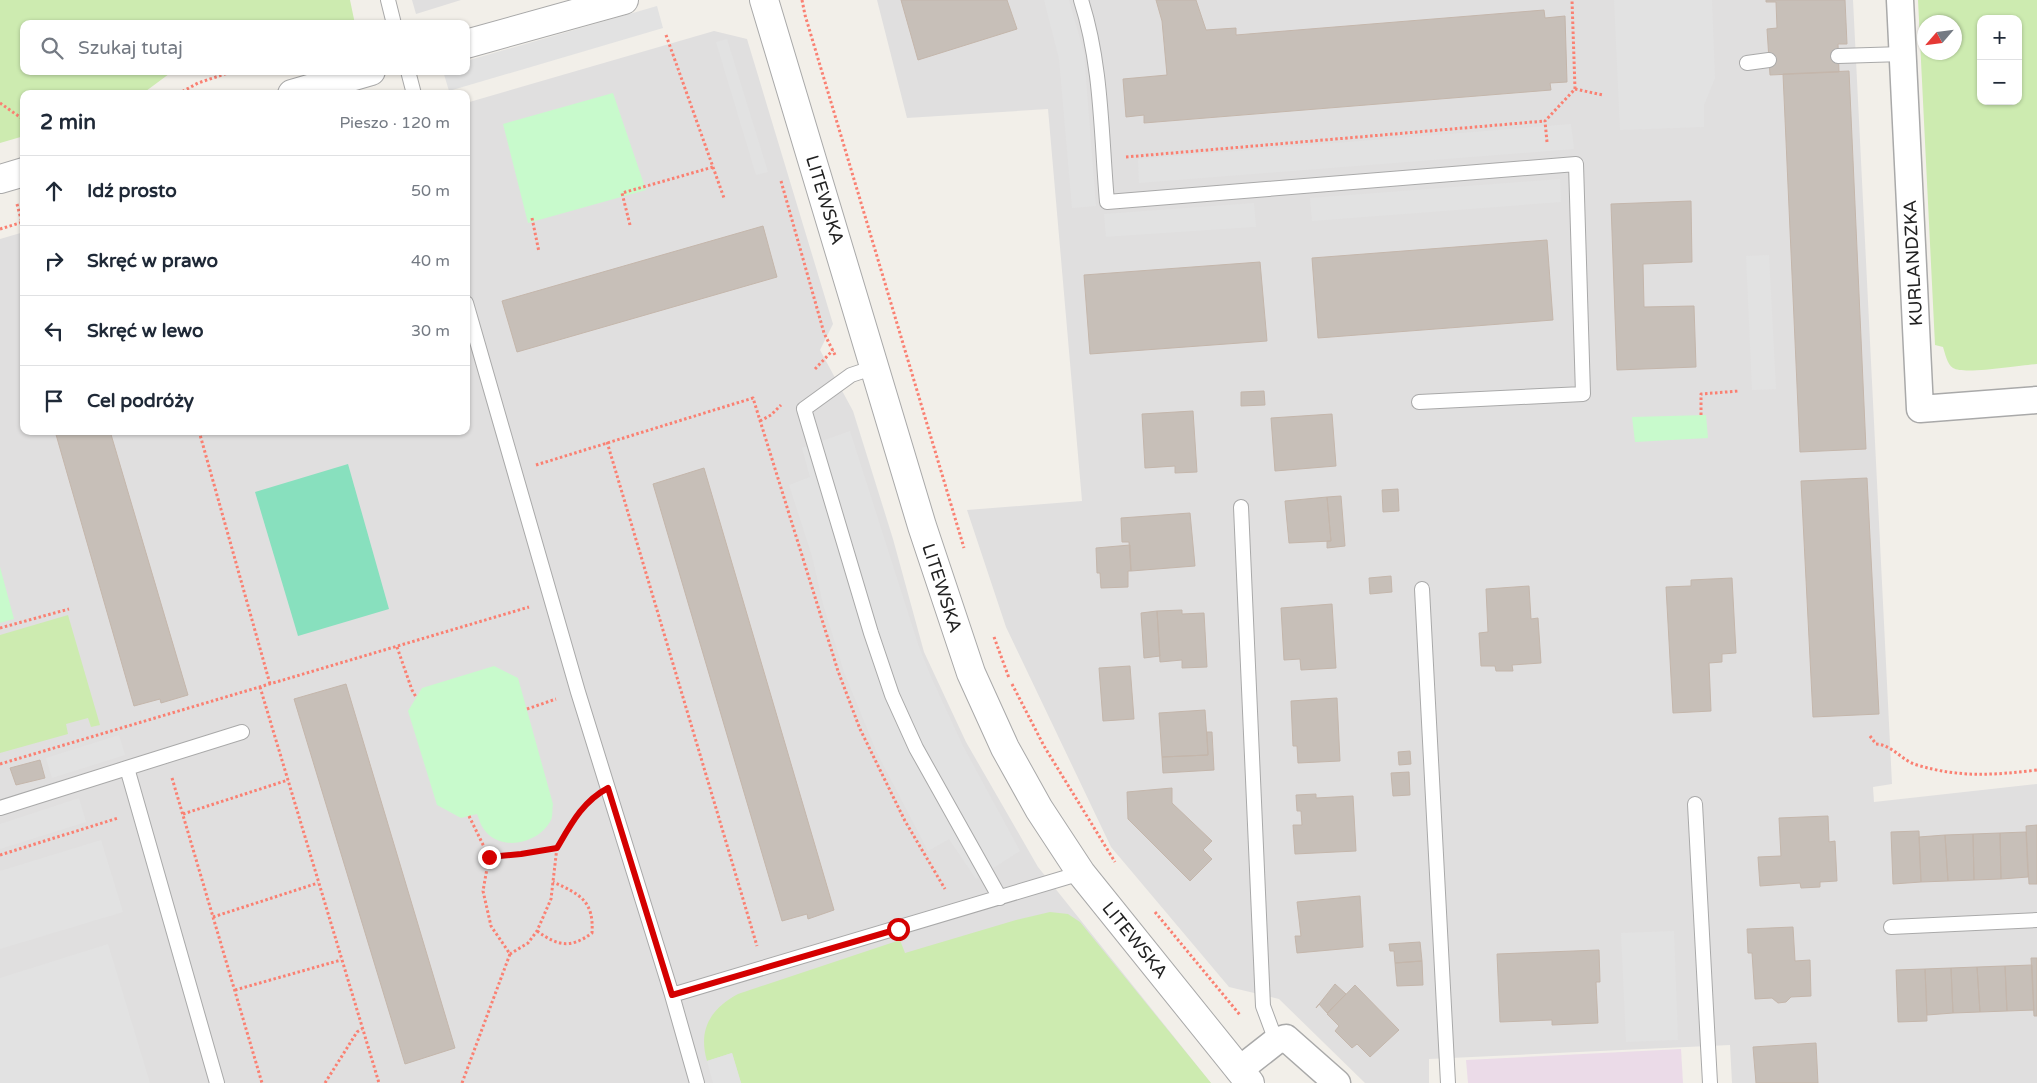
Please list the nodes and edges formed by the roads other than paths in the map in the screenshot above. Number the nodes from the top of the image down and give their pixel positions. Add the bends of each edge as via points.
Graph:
1 (388, 0) edge
2 (624, 0) edge
3 (1081, 0) edge
4 (1900, 0) edge
5 (768, 12) edge
6 (393, 20) edge
7 (470, 43) edge
8 (1903, 54) junction
9 (1838, 56) dead end
10 (1769, 60) dead end
11 (1747, 63) dead end
12 (357, 75) edge
13 (409, 75) edge
14 (306, 90) edge
15 (413, 90) edge
16 (20, 173) edge
17 (0, 179) edge
18 (470, 316) edge
19 (863, 371) junction
20 (2037, 400) edge
21 (1419, 402) dead end
22 (1241, 507) dead end
23 (1422, 589) dead end
24 (242, 732) dead end
25 (127, 768) junction
26 (1695, 804) dead end
27 (0, 808) edge
28 (1081, 873) junction
29 (1000, 898) junction
30 (2037, 920) edge
31 (1891, 927) dead end
32 (672, 995) junction
33 (1271, 1045) junction
34 (1245, 1077) edge
35 (217, 1083) edge
36 (697, 1083) edge
37 (1337, 1083) edge
38 (1448, 1083) edge
39 (1710, 1083) edge

1 - 6 lane
2 - 7 street
3 - 21 lane via 1095,56 1107,202 1576,164 1583,394
4 - 8 street, KURLANDZKA
5 - 19 street, LITEWSKA
8 - 9 lane
8 - 20 street, KURLANDZKA via 1920,409
10 - 11 lane
12 - 14 street
13 - 15 lane
16 - 17 street
18 - 32 lane via 578,692
19 - 28 street, LITEWSKA via 922,526 971,673 1039,809
19 - 29 lane via 804,409 892,695 916,748
22 - 33 lane via 1263,1006
23 - 38 lane
24 - 25 lane
25 - 27 lane
25 - 35 lane
26 - 39 lane
28 - 29 lane
28 - 34 street, LITEWSKA
29 - 32 lane
30 - 31 lane
32 - 36 lane
33 - 34 street
33 - 37 street via 1286,1038

